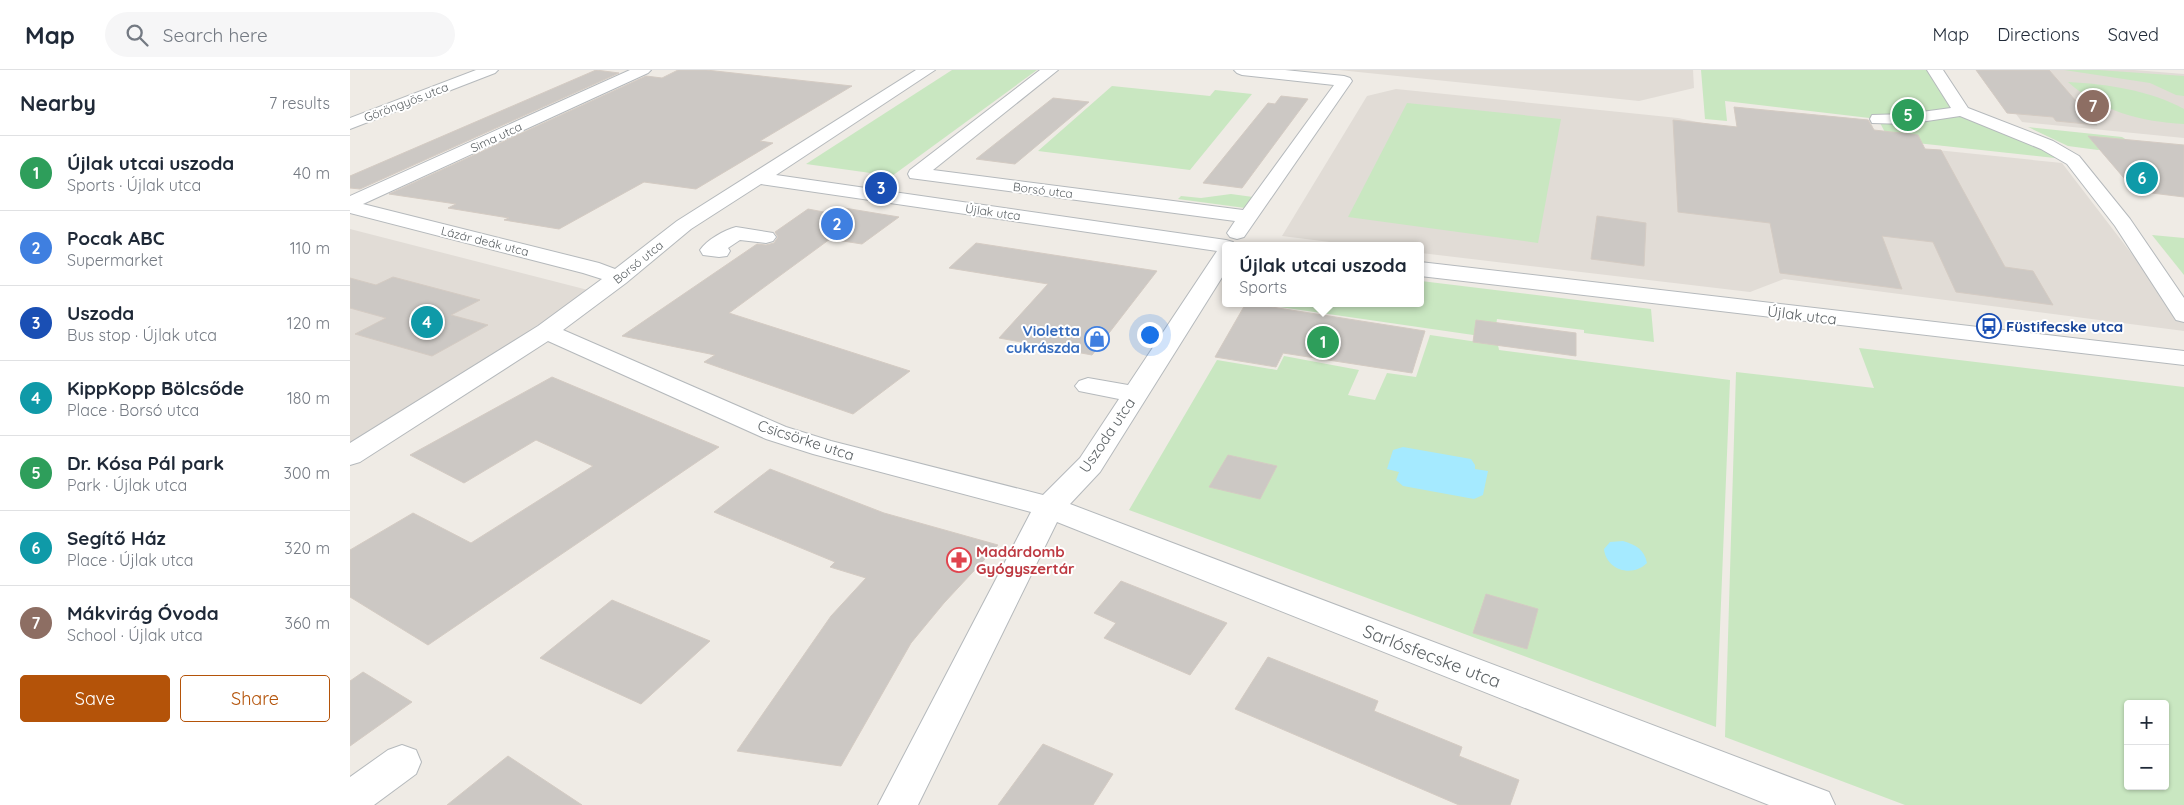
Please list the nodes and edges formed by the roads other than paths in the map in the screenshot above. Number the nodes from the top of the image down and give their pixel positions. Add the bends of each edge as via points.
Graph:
1 (490, 70) edge
2 (642, 70) edge
3 (927, 70) edge
4 (1050, 70) edge
5 (1935, 70) edge
6 (1248, 76) edge
7 (1962, 111) junction
8 (1878, 119) dead end
9 (350, 124) edge
10 (1028, 173) dead end
11 (760, 178) junction
12 (1013, 186) junction
13 (350, 205) edge
14 (980, 210) junction
15 (1247, 217) junction
16 (963, 225) dead end
17 (766, 238) dead end
18 (1231, 242) edge
19 (1222, 245) edge
20 (719, 251) dead end
21 (1222, 259) edge
22 (1424, 269) edge
23 (618, 278) junction
24 (2184, 315) edge
25 (546, 331) junction
26 (2184, 358) edge
27 (1088, 386) dead end
28 (1135, 394) junction
29 (350, 456) edge
30 (1049, 506) junction
31 (402, 762) dead end
32 (350, 800) edge
33 (898, 805) edge
34 (1815, 805) edge

1 - 9 street, Göröngyös utca
2 - 13 street, Sima utca
3 - 11 street, Borsó utca
4 - 12 street, Borsó utca via 917,174
5 - 7 street
6 - 15 street via 1344,81
7 - 8 street
7 - 24 street via 2047,145 2072,160 2123,223
10 - 12 street
11 - 14 street, Újlak utca
11 - 23 street, Borsó utca via 684,225
12 - 15 street, Borsó utca
13 - 23 street, Lázár deák utca via 591,268
14 - 16 street
14 - 19 street, Újlak utca
15 - 18 street
17 - 20 street via 736,233 711,250
21 - 28 street, Uszoda utca
22 - 26 street, Újlak utca via 1581,280
23 - 25 street, Borsó utca
25 - 29 street, Borsó utca
25 - 30 street, Csicsörke utca via 776,433 830,442
27 - 28 street
28 - 30 street, Uszoda utca via 1090,465
30 - 33 street, Uszoda utca
30 - 34 street, Sarlósfecske utca
31 - 32 street

